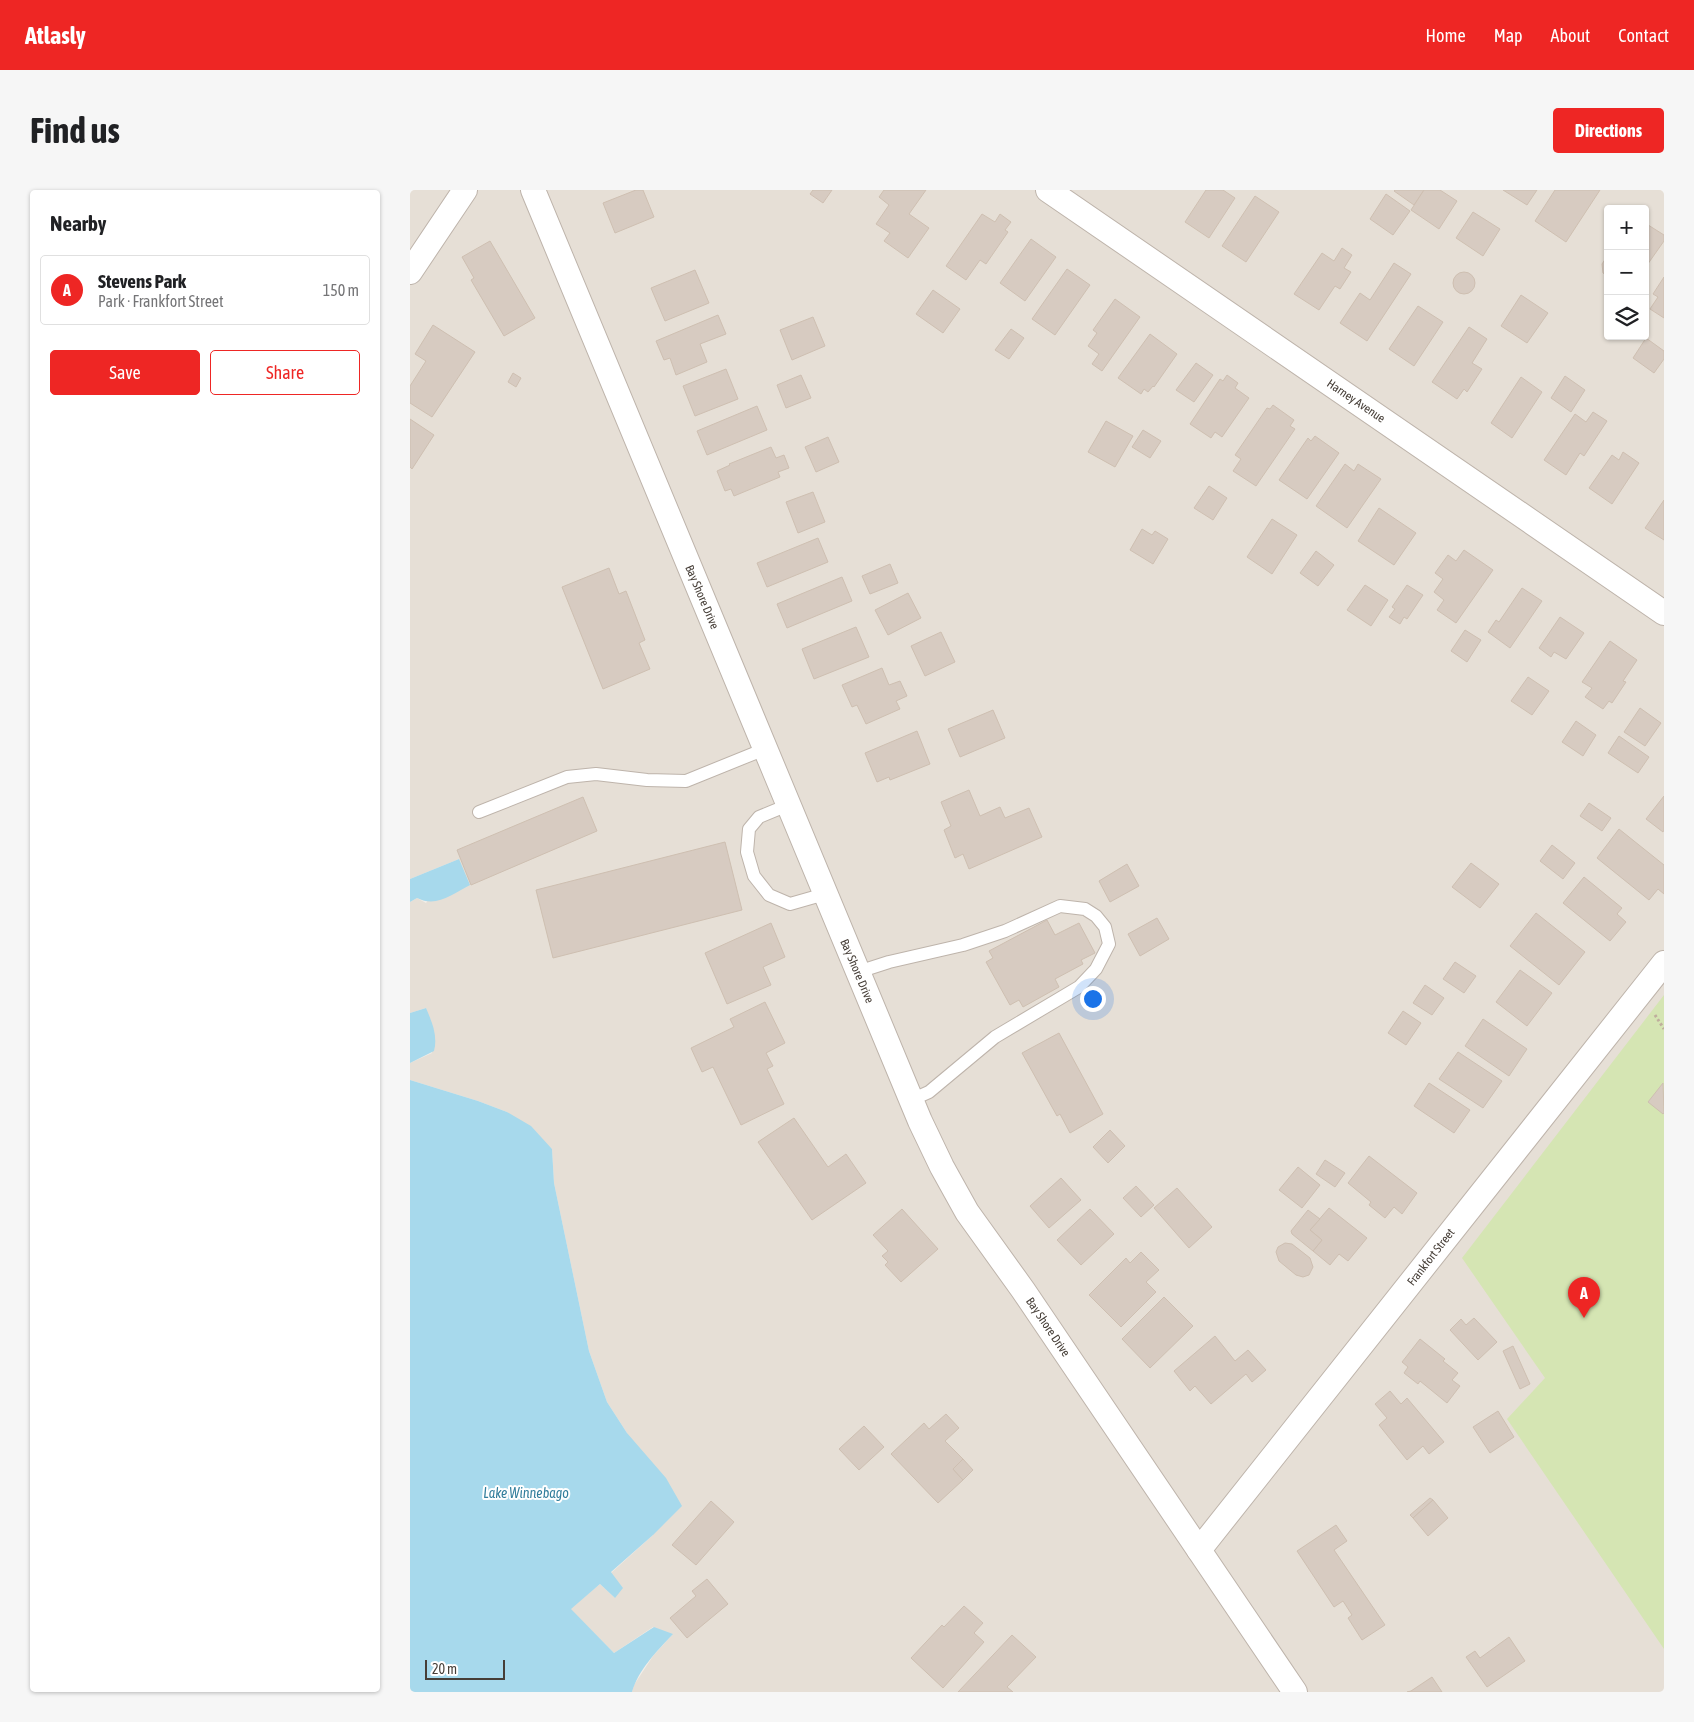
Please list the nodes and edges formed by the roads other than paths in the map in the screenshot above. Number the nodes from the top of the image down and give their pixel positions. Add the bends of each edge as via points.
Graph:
1 (465, 190) edge
2 (533, 190) edge
3 (1048, 190) edge
4 (410, 272) edge
5 (1664, 613) edge
6 (765, 749) junction
7 (788, 805) junction
8 (479, 812) dead end
9 (825, 894) junction
10 (1664, 963) edge
11 (858, 972) junction
12 (911, 1100) junction
13 (1199, 1550) junction
14 (1295, 1692) edge

1 - 4 street
2 - 6 street, Bay Shore Drive
3 - 5 street, Harney Avenue
6 - 7 street, Bay Shore Drive
6 - 8 lane via 686,781 596,774 567,777
7 - 9 street, Bay Shore Drive
7 - 9 lane via 759,817 749,829 747,852 754,876 769,895 790,904
9 - 11 street, Bay Shore Drive
10 - 13 street, Frankfort Street
11 - 12 street, Bay Shore Drive
11 - 12 lane via 1005,931 1060,906 1085,909 1106,927 1109,944 1096,969 1079,987 995,1037 929,1092
12 - 13 street, Bay Shore Drive via 967,1212
13 - 14 street, Bay Shore Drive

